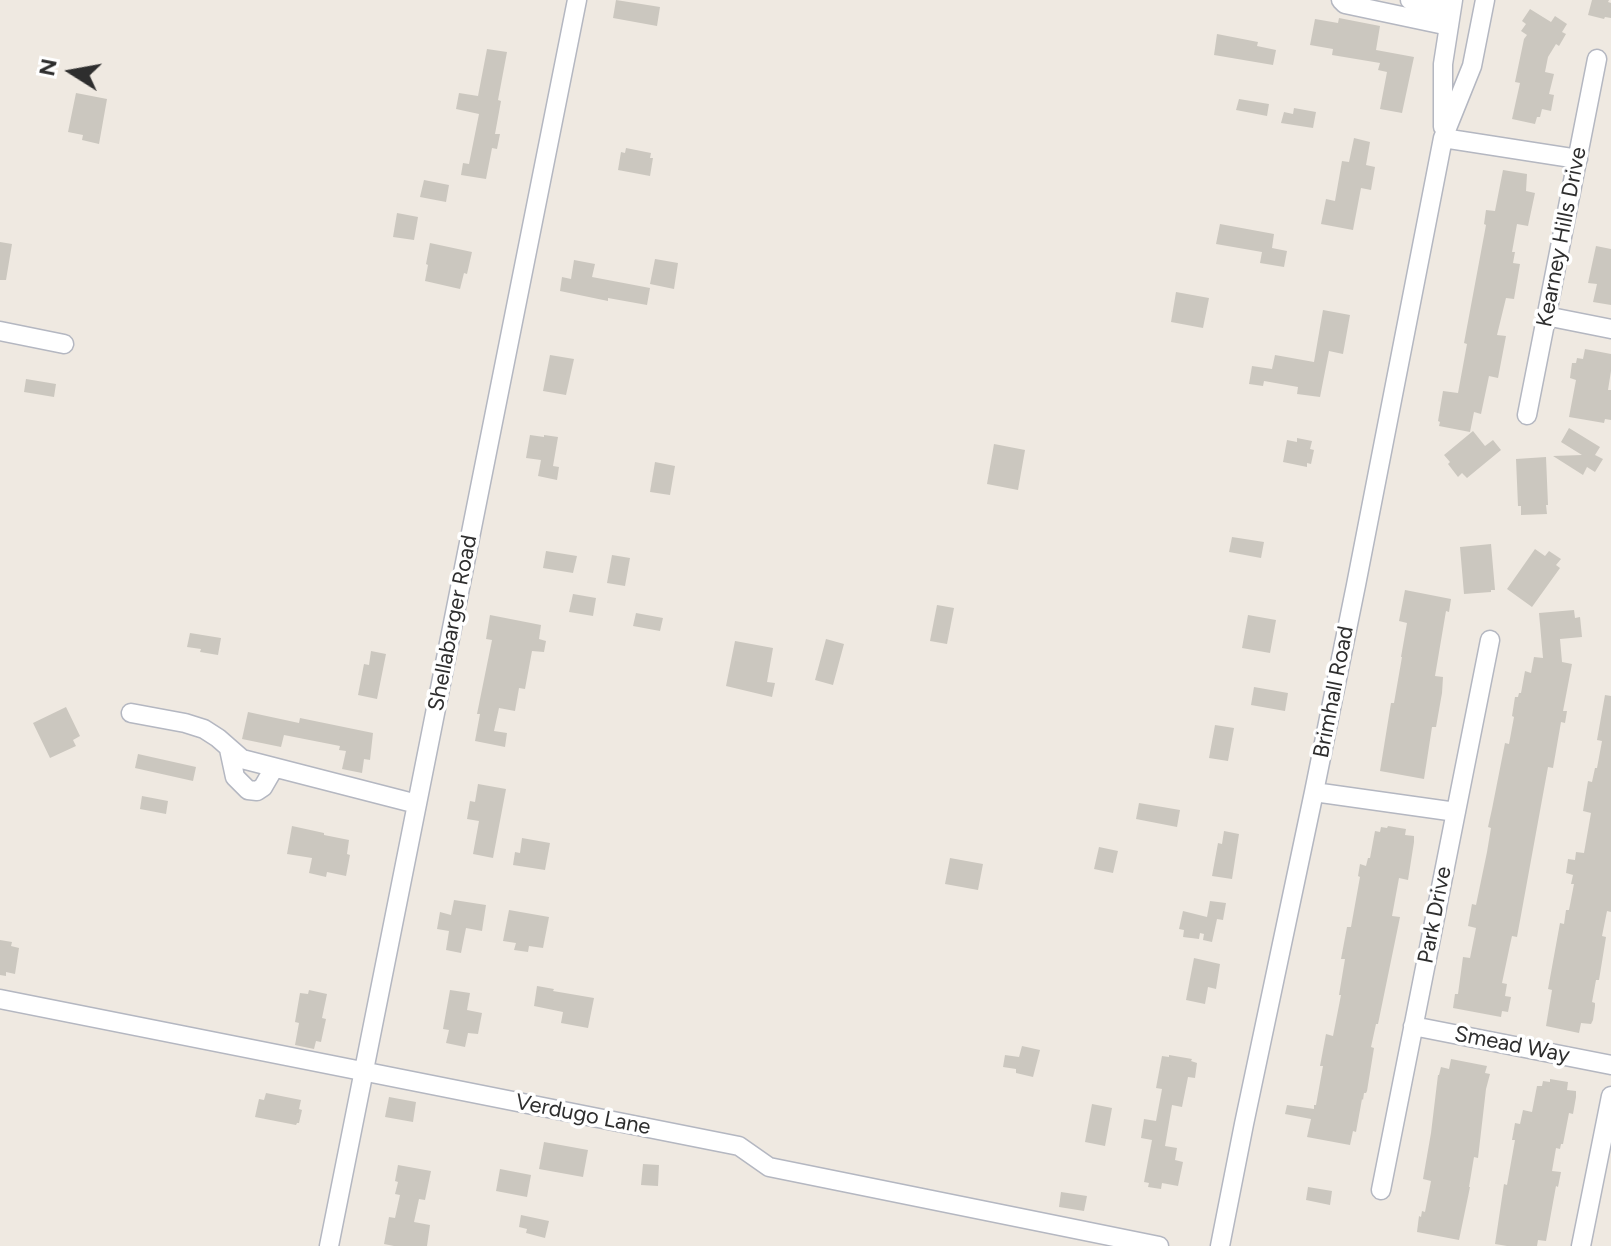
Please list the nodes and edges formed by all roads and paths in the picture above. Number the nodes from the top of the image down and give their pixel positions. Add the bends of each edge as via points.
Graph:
1 (577, 0) edge
2 (1341, 0) edge
3 (1410, 0) edge
4 (1485, 0) edge
5 (1451, 11) edge
6 (1597, 59) dead end
7 (1443, 138) junction
8 (1578, 159) junction
9 (1546, 316) junction
10 (1611, 329) edge
11 (0, 331) edge
12 (64, 344) dead end
13 (1527, 415) dead end
14 (1490, 640) dead end
15 (131, 713) dead end
16 (229, 749) junction
17 (274, 768) junction
18 (1314, 792) junction
19 (417, 804) junction
20 (1456, 812) junction
21 (0, 999) edge
22 (1413, 1026) junction
23 (1611, 1065) edge
24 (364, 1072) junction
25 (1611, 1096) edge
26 (1381, 1190) dead end
27 (329, 1246) edge
28 (1159, 1246) edge
29 (1220, 1246) edge
30 (1581, 1246) edge

1 - 19 street, Shellabarger Road
2 - 5 street
3 - 5 street
4 - 7 street, Brimhall Road via 1472,66
5 - 7 street, Brimhall Road via 1443,64
6 - 8 street, Kearney Hills Drive
7 - 8 street
7 - 18 street, Brimhall Road
8 - 9 street, Kearney Hills Drive
9 - 10 street
9 - 13 street, Kearney Hills Drive
11 - 12 street
14 - 20 street, Park Drive
15 - 16 street via 204,729
16 - 17 street via 242,759
16 - 17 street via 235,777 248,790 263,787
17 - 19 street
18 - 20 street
18 - 29 street, Brimhall Road
19 - 24 street, Shellabarger Road
20 - 22 street, Park Drive
21 - 24 street, Verdugo Lane
22 - 23 street, Smead Way
22 - 26 street, Park Drive
24 - 27 street, Shellabarger Road
24 - 28 street, Verdugo Lane via 739,1146 769,1167
25 - 30 street

